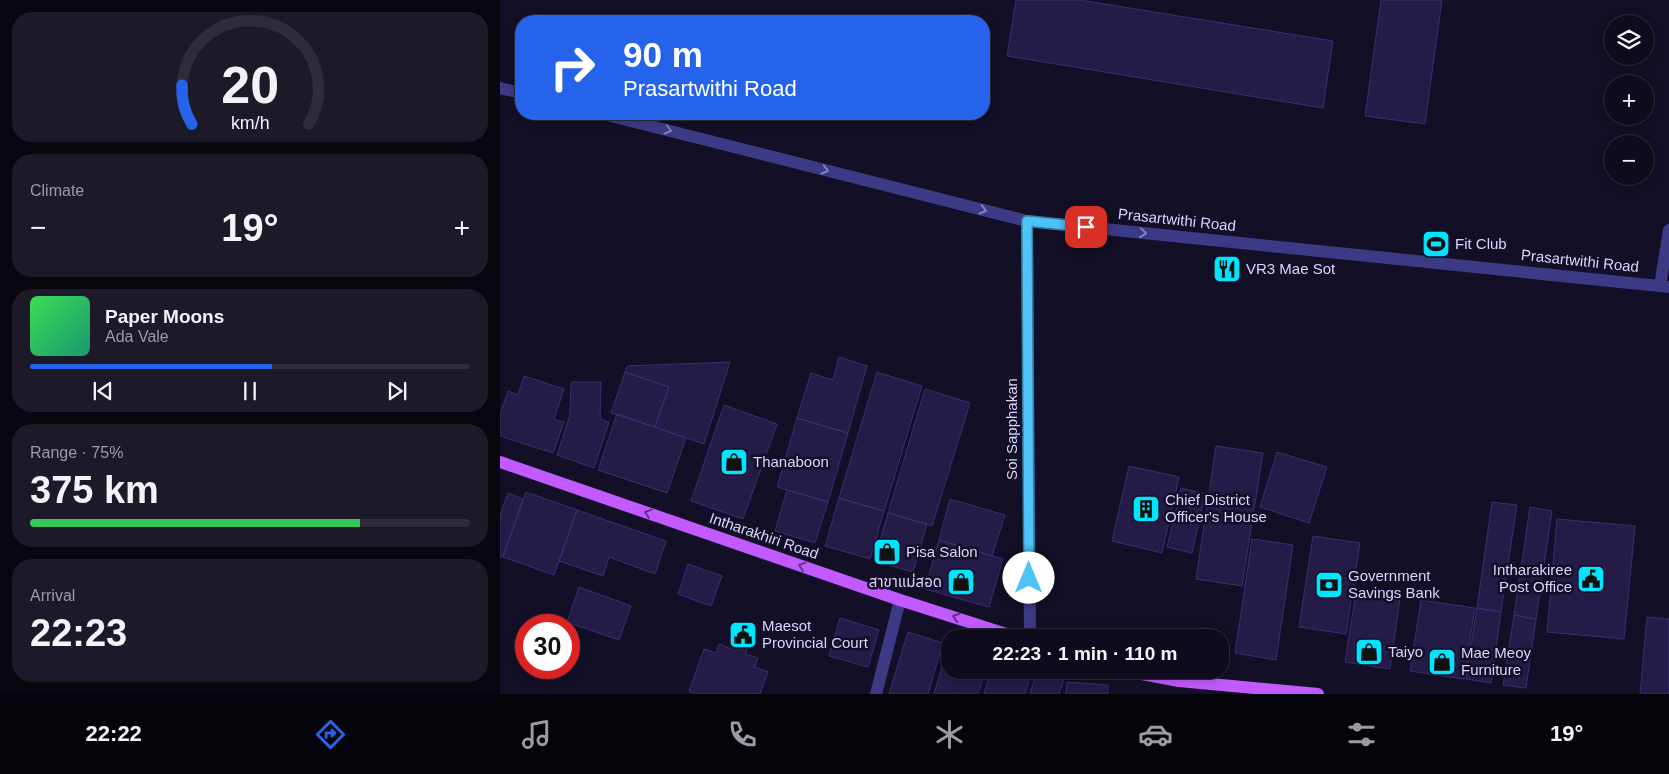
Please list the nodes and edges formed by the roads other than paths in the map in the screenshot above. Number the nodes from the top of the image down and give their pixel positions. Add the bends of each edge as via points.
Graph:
1 (500, 88) edge
2 (515, 92) edge
3 (627, 120) edge
4 (1027, 221) junction
5 (1669, 230) edge
6 (1664, 286) edge
7 (500, 462) edge
8 (900, 600) junction
9 (991, 629) edge
10 (1030, 629) edge
11 (1168, 679) edge
12 (876, 694) edge
13 (1318, 694) edge

1 - 2 street
3 -> 4 street, Prasartwithi Road
4 -> 6 street, Prasartwithi Road
4 - 10 street, Soi Sapphakan
5 - 6 street
8 -> 7 main road, Intharakhiri Road
9 -> 8 main road, Intharakhiri Road
8 - 12 street
11 - 13 main road

